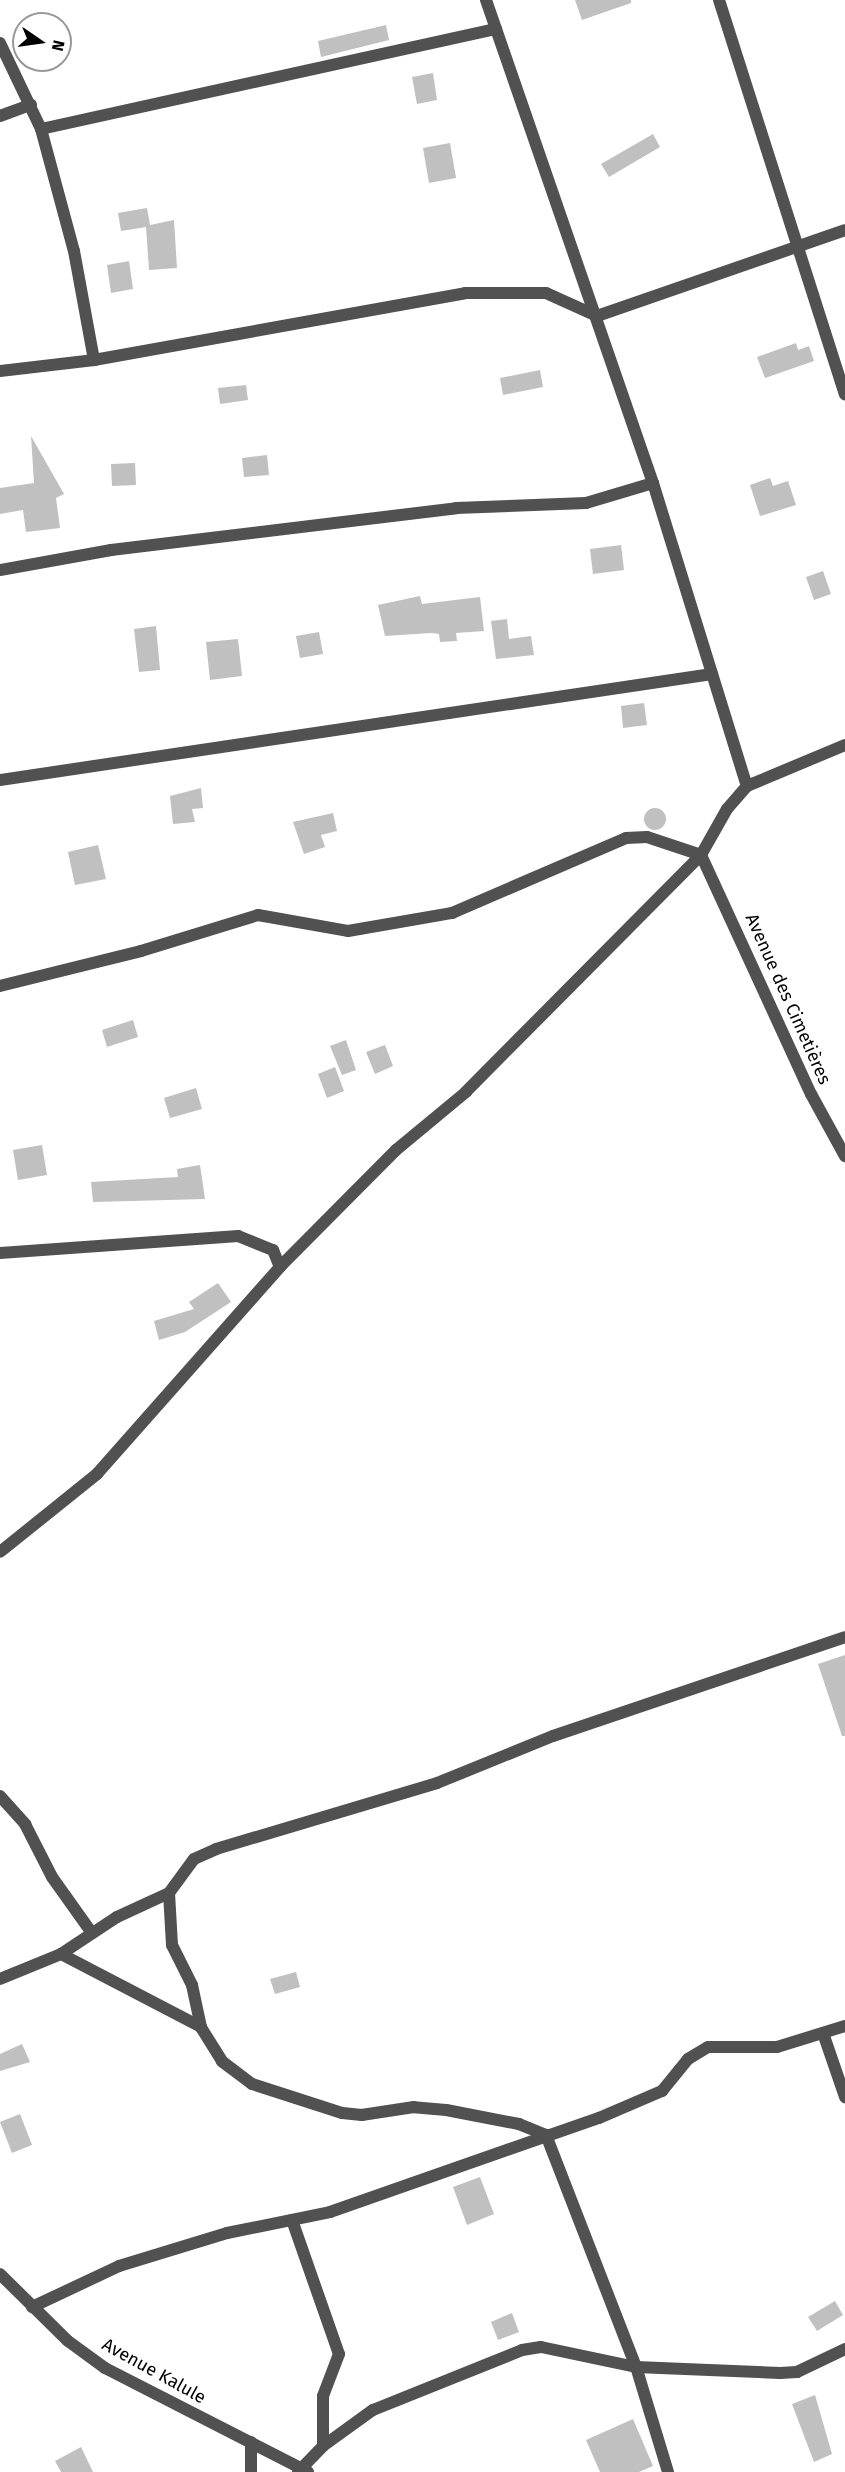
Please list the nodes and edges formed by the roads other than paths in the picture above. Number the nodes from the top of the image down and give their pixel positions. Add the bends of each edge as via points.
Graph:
1 (486, 0) edge
2 (719, 0) edge
3 (496, 29) junction
4 (0, 43) edge
5 (31, 105) junction
6 (0, 116) edge
7 (41, 129) junction
8 (845, 230) edge
9 (797, 247) junction
10 (597, 316) junction
11 (94, 360) junction
12 (0, 371) edge
13 (845, 394) edge
14 (653, 483) junction
15 (0, 570) edge
16 (712, 674) junction
17 (845, 745) edge
18 (0, 780) edge
19 (747, 786) junction
20 (700, 855) junction
21 (0, 986) edge
22 (845, 1156) edge
23 (0, 1253) edge
24 (280, 1267) junction
25 (0, 1552) edge
26 (845, 1637) edge
27 (0, 1796) edge
28 (169, 1893) junction
29 (92, 1933) junction
30 (61, 1953) junction
31 (0, 1979) edge
32 (845, 2026) edge
33 (201, 2027) junction
34 (823, 2033) junction
35 (845, 2097) edge
36 (546, 2135) junction
37 (292, 2220) junction
38 (0, 2274) edge
39 (32, 2307) junction
40 (845, 2349) edge
41 (636, 2367) junction
42 (250, 2442) junction
43 (323, 2446) junction
44 (303, 2471) edge
45 (251, 2472) edge
46 (668, 2472) edge

1 - 3 street
2 - 9 street
3 - 7 street
3 - 10 street
4 - 5 street
5 - 6 street
5 - 7 street
7 - 11 street via 74,251
8 - 9 street
9 - 10 street
9 - 13 street
10 - 11 street via 546,293 465,293
10 - 14 street
11 - 12 street
14 - 15 street via 586,503 456,508 111,550
14 - 16 street
16 - 18 street
16 - 19 street
17 - 19 street
19 - 20 street via 727,809
20 - 21 street via 647,837 626,838 452,913 348,931 258,915 141,951
20 - 22 street, Avenue des Cimetières via 811,1094
20 - 24 street via 465,1092 396,1150
23 - 24 street via 238,1236 273,1250
24 - 25 street via 97,1474
26 - 28 street via 553,1736 437,1782 216,1849 194,1860
27 - 29 street via 25,1824 52,1877
28 - 29 street
28 - 33 street via 172,1946 192,1985
29 - 30 street
30 - 31 street
30 - 33 street
32 - 34 street
33 - 36 street via 222,2061 252,2084 342,2113 362,2115 414,2107 446,2110 519,2124
34 - 35 street
34 - 36 street via 777,2047 708,2047 688,2059 662,2091
36 - 37 street via 464,2167
36 - 41 street
37 - 39 street via 227,2233 118,2266
37 - 43 street via 339,2354 323,2396
38 - 39 street, Avenue Kalule
39 - 42 street, Avenue Kalule via 105,2368
40 - 41 street via 789,2373
41 - 43 street via 541,2348 522,2350 373,2410
41 - 46 street
42 - 44 street, Avenue Kalule
42 - 45 street
43 - 44 street

